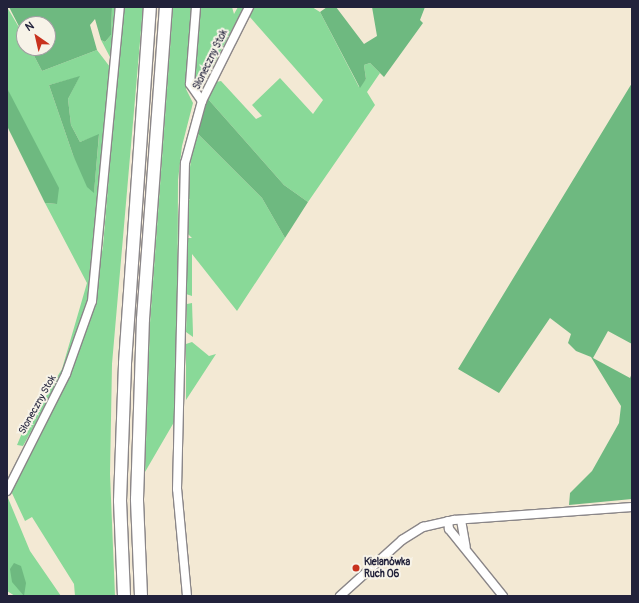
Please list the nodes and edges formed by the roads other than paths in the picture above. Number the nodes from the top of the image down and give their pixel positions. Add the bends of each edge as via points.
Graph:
1 (120, 7) edge
2 (150, 7) edge
3 (166, 7) edge
4 (196, 7) edge
5 (249, 7) edge
6 (202, 100) junction
7 (7, 490) edge
8 (632, 507) edge
9 (461, 520) junction
10 (448, 521) junction
11 (467, 547) junction
12 (124, 596) edge
13 (141, 596) edge
14 (188, 596) edge
15 (340, 596) edge
16 (503, 596) edge

1 - 7 street, Słoneczny Stok via 97,276 83,328 66,374
2 - 12 highway via 125,363 120,501
3 - 13 highway via 144,319 137,499
4 - 6 street via 190,84
5 - 6 street, Słoneczny Stok
6 - 14 street, Słoneczny Stok via 189,140 183,185 177,489
8 - 9 street
9 - 10 street
9 - 11 street
10 - 11 street via 450,529
10 - 15 street via 413,531
11 - 16 street

